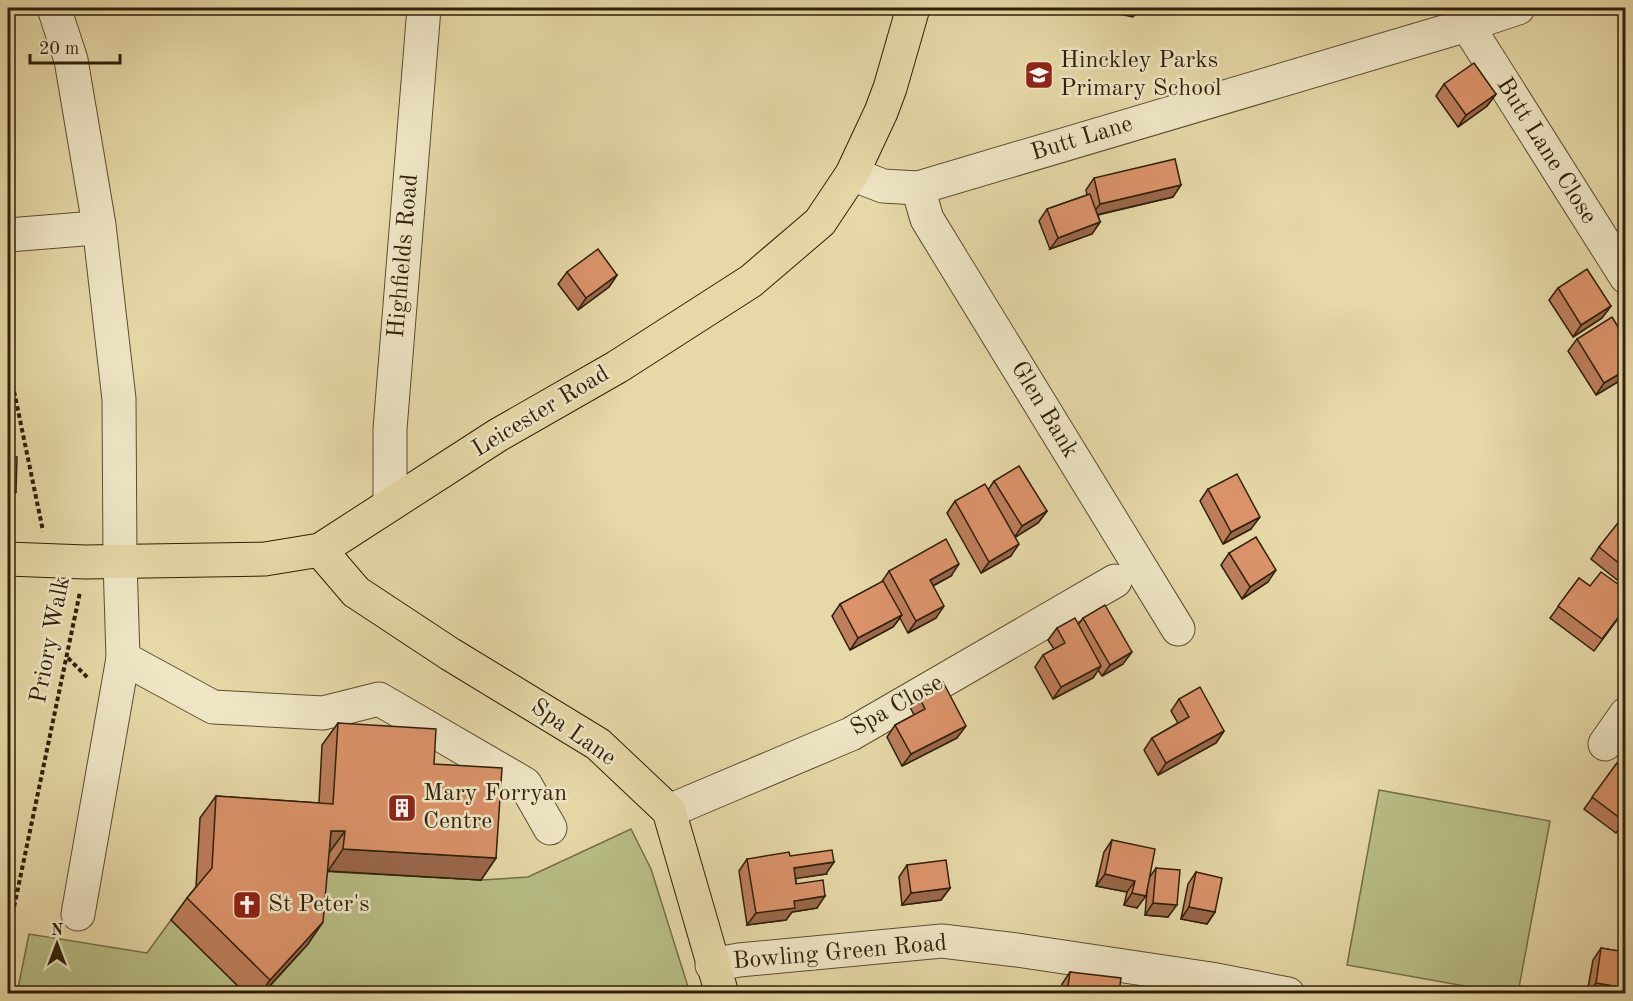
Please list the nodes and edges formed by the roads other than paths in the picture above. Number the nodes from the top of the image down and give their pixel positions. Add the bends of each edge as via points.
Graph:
1 (54, 8) edge
2 (424, 8) edge
3 (913, 8) edge
4 (1518, 8) edge
5 (1467, 25) junction
6 (852, 174) junction
7 (918, 188) junction
8 (83, 229) dead end
9 (8, 235) edge
10 (1626, 277) edge
11 (390, 504) junction
12 (320, 550) junction
13 (8, 559) edge
14 (120, 561) junction
15 (1115, 581) dead end
16 (1178, 628) dead end
17 (123, 658) junction
18 (1626, 714) edge
19 (1605, 744) dead end
20 (669, 811) junction
21 (550, 828) dead end
22 (78, 914) dead end
23 (717, 979) edge
24 (1288, 993) edge

1 - 14 street via 71,60 99,225 119,399
2 - 11 street, Highfields Road via 390,429
3 - 6 main road, Leicester Road via 890,88
4 - 5 street, Butt Lane
5 - 7 street, Butt Lane
5 - 10 street, Butt Lane Close
6 - 7 street, Butt Lane via 883,186
6 - 11 main road, Leicester Road via 820,222 751,281
7 - 16 street, Glen Bank via 927,219
8 - 9 street
11 - 12 main road, Leicester Road
12 - 14 main road, Leicester Road via 265,559
12 - 20 main road, Spa Lane via 356,592 598,744
13 - 14 main road, Leicester Road
14 - 17 street
15 - 20 street, Spa Close via 851,734
17 - 21 street via 213,707 323,713 379,699 525,784
17 - 22 street
18 - 19 street
20 - 23 main road
23 - 24 street, Bowling Green Road via 739,960 942,941

